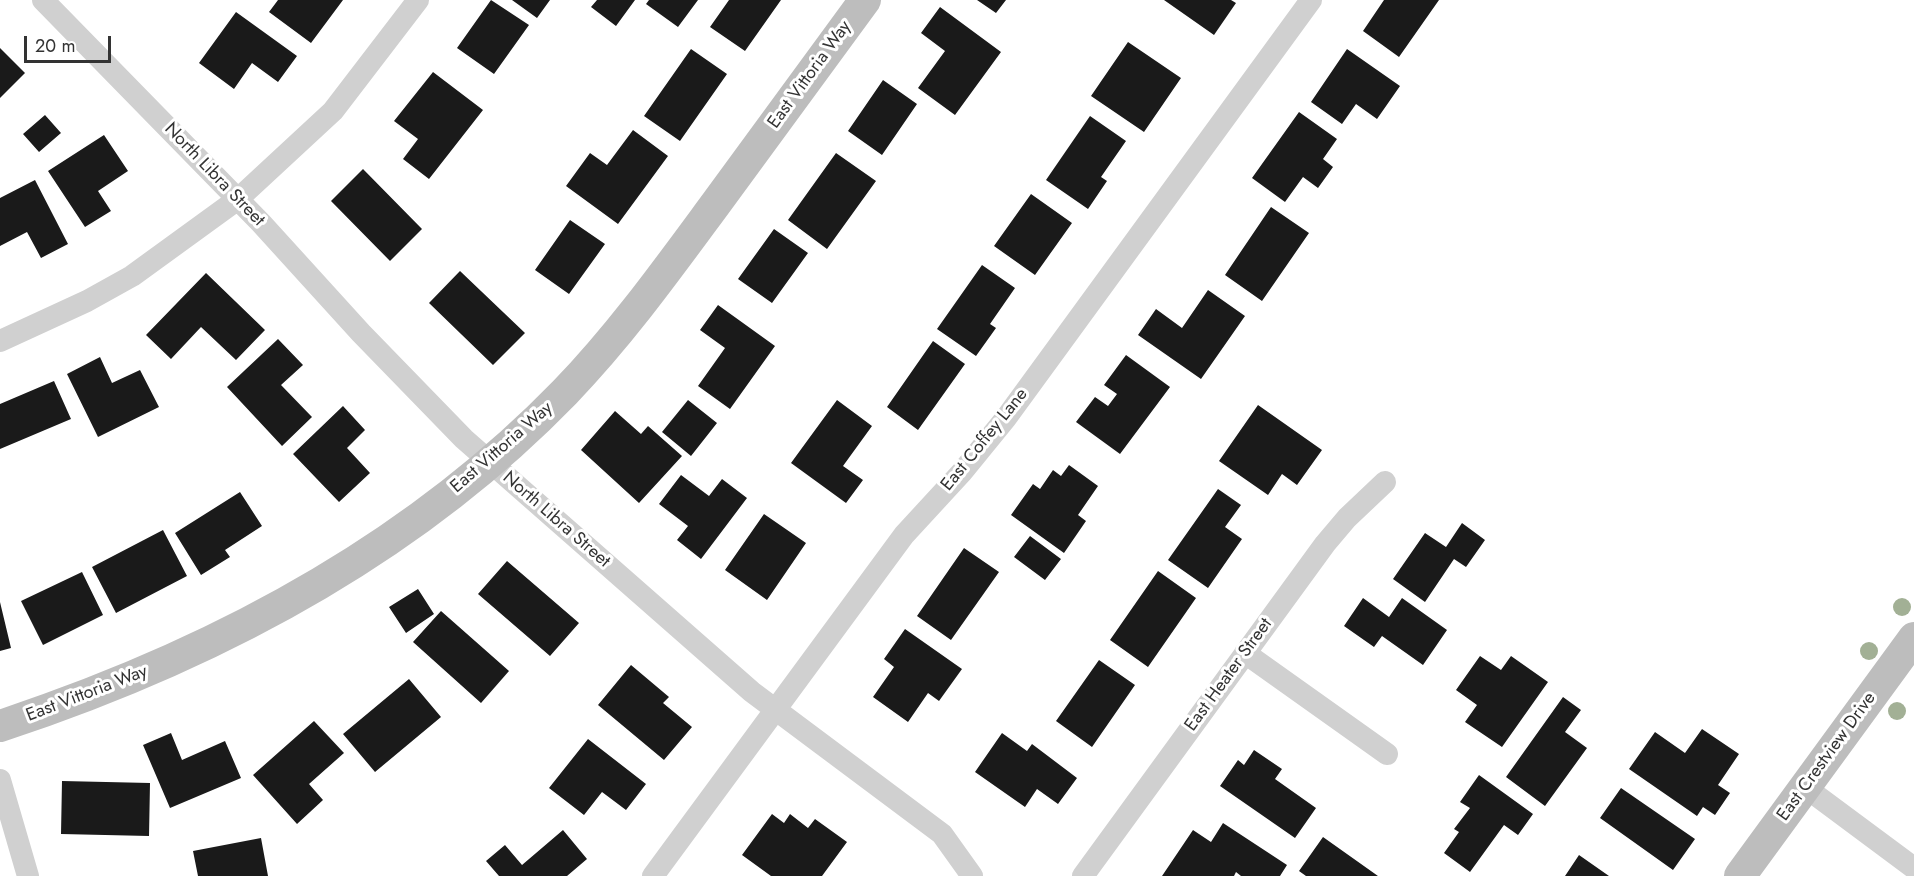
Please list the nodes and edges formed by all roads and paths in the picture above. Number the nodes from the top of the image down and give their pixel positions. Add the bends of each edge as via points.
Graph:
1 (44, 0) edge
2 (418, 0) edge
3 (865, 0) edge
4 (1311, 0) edge
5 (238, 199) junction
6 (0, 341) edge
7 (489, 461) junction
8 (1385, 482) dead end
9 (1914, 638) edge
10 (1245, 653) junction
11 (774, 709) junction
12 (0, 726) edge
13 (1386, 754) dead end
14 (0, 780) edge
15 (1805, 787) junction
16 (1914, 868) edge
17 (28, 876) edge
18 (653, 876) edge
19 (972, 876) edge
20 (1083, 876) edge
21 (1740, 876) edge

1 - 5 street, North Libra Street
2 - 5 street via 333,111
3 - 7 street, East Vittoria Way via 666,273 616,335 565,392
4 - 11 street, East Coffey Lane via 1006,418 904,535
5 - 6 street via 132,276
5 - 7 street, North Libra Street via 361,333
7 - 11 street, North Libra Street
7 - 12 street, East Vittoria Way via 409,525 337,574 265,615 135,676
8 - 10 street, East Heater Street via 1332,535
9 - 15 street, East Crestview Drive
10 - 13 street
10 - 20 street, East Heater Street
11 - 18 street, East Coffey Lane
11 - 19 street, North Libra Street via 942,834
14 - 17 street
15 - 16 street
15 - 21 street, East Crestview Drive

